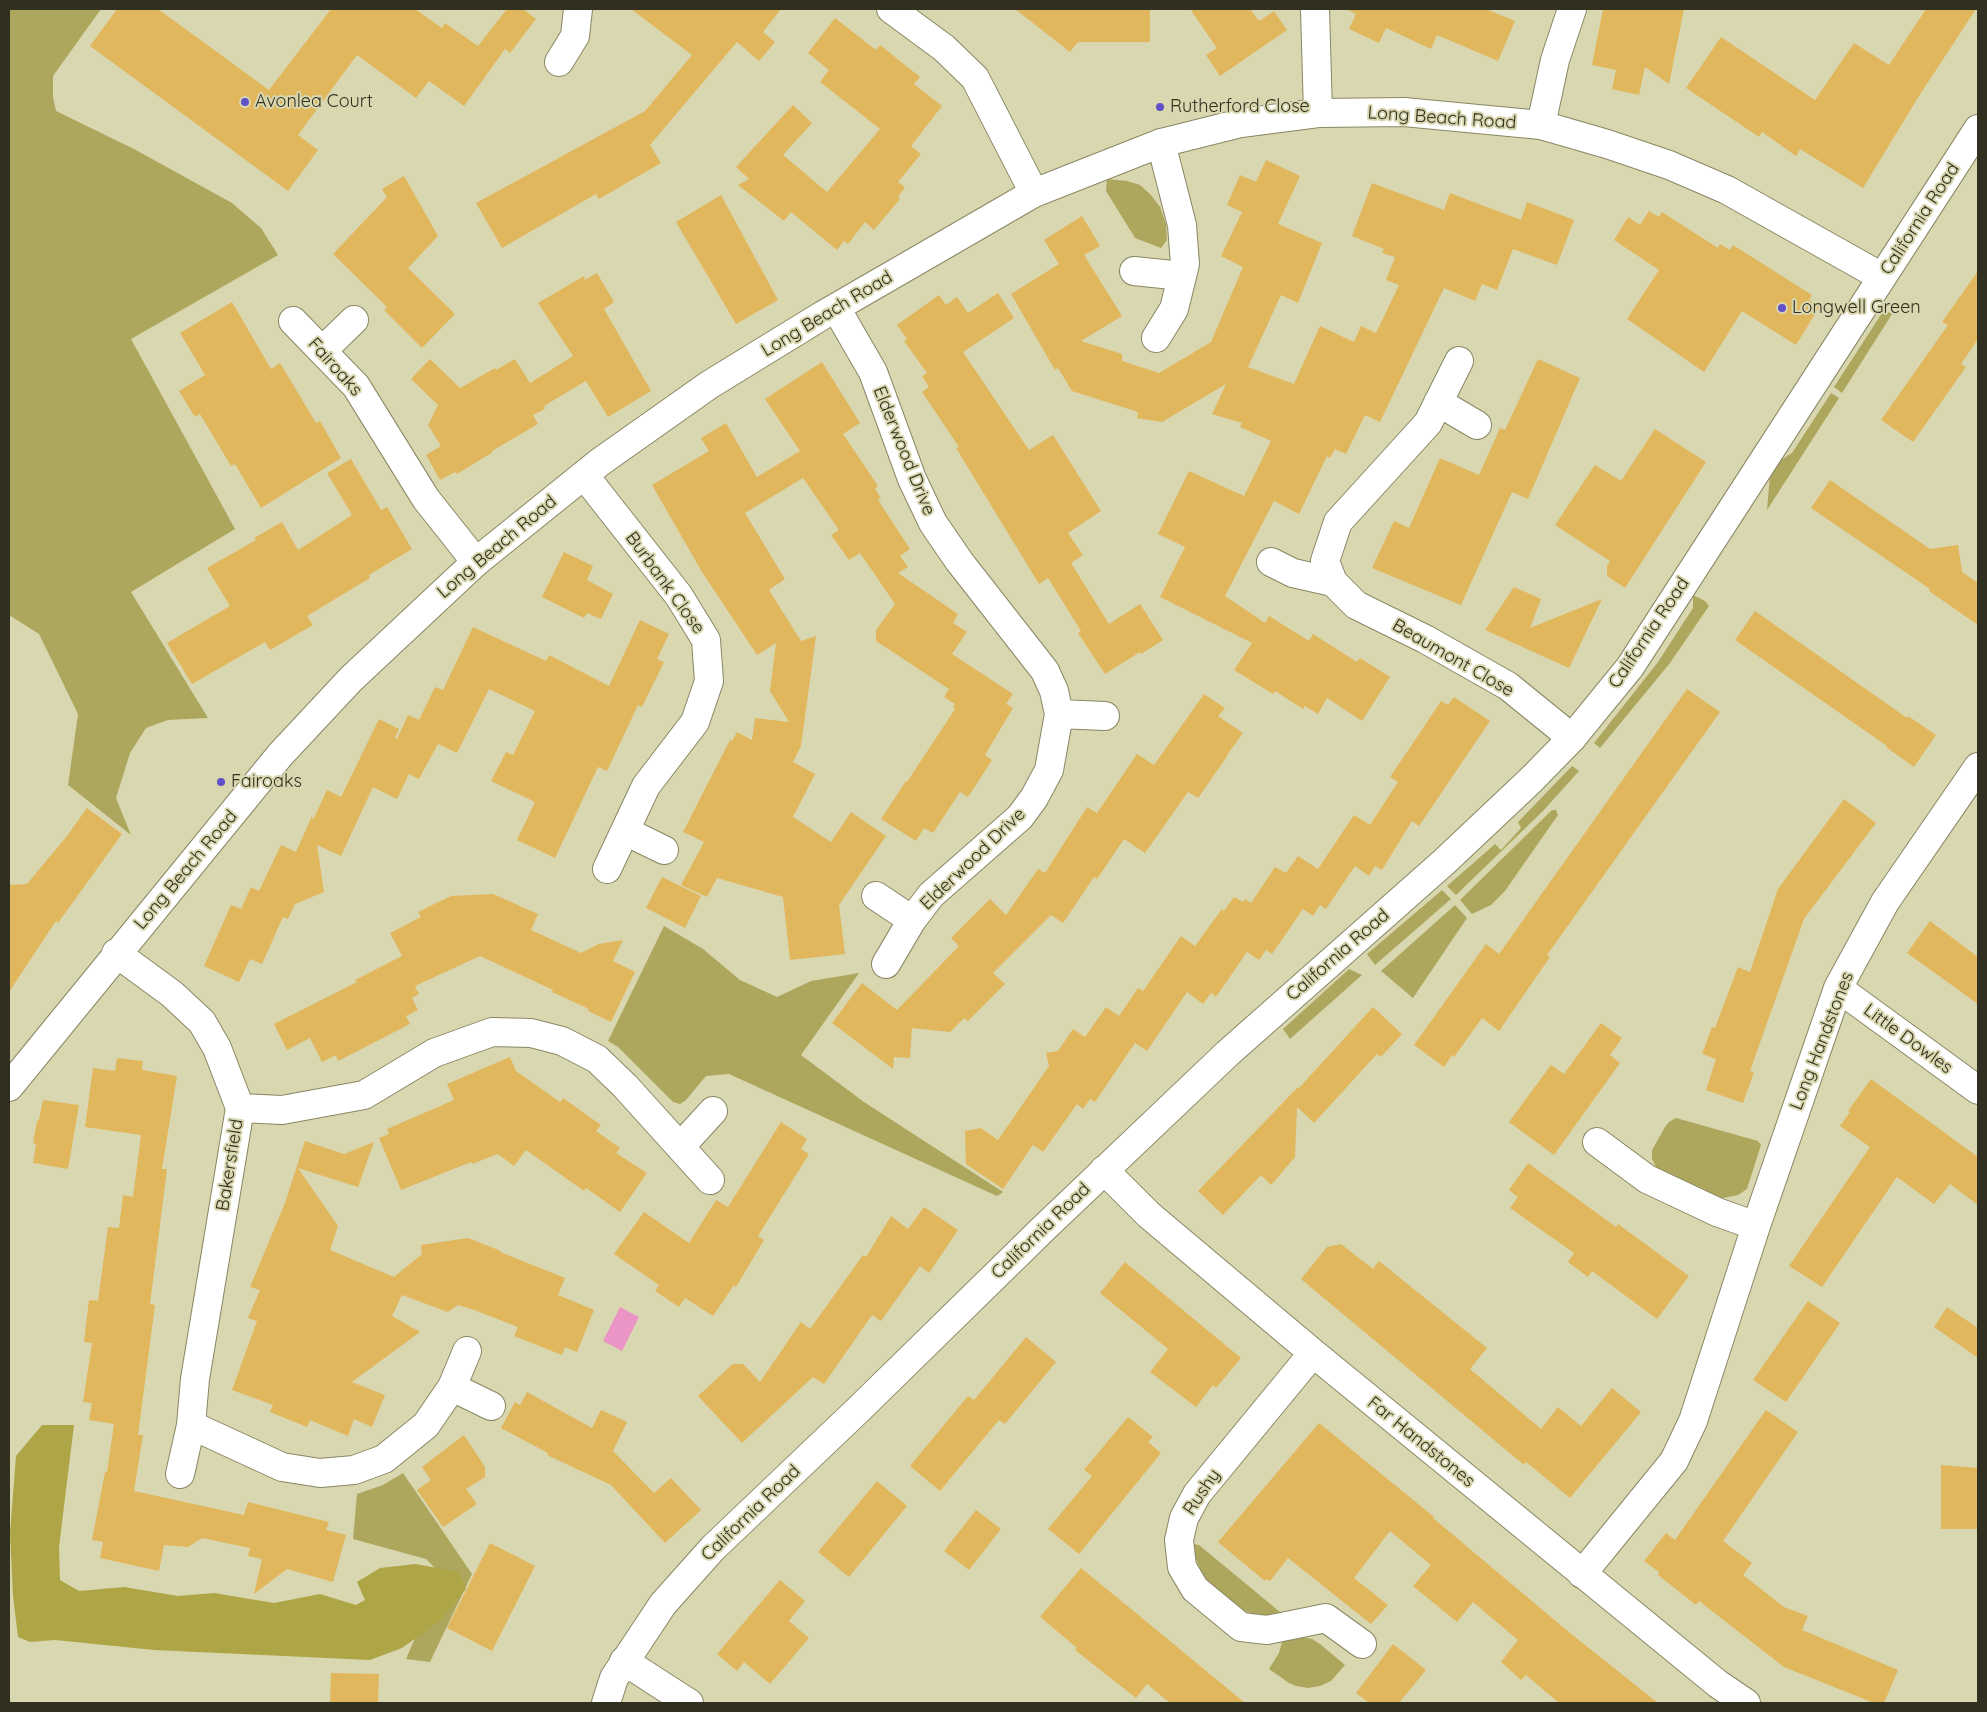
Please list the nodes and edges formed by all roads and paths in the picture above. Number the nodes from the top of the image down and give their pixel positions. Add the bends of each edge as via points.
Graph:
1 (578, 9) edge
2 (891, 9) edge
3 (1315, 9) edge
4 (1572, 9) edge
5 (560, 62) dead end
6 (1318, 113) junction
7 (1541, 125) junction
8 (1978, 129) edge
9 (1161, 143) junction
10 (1034, 193) junction
11 (1134, 271) dead end
12 (1182, 276) junction
13 (1882, 277) junction
14 (836, 308) junction
15 (354, 320) dead end
16 (293, 321) dead end
17 (1156, 338) dead end
18 (322, 351) junction
19 (1459, 361) dead end
20 (1438, 402) junction
21 (1477, 425) dead end
22 (584, 475) junction
23 (476, 562) junction
24 (1271, 562) dead end
25 (1333, 582) junction
26 (1058, 714) junction
27 (1105, 716) dead end
28 (1572, 738) junction
29 (1978, 767) edge
30 (625, 832) junction
31 (664, 850) dead end
32 (607, 869) dead end
33 (876, 896) dead end
34 (912, 920) junction
35 (116, 953) junction
36 (886, 964) dead end
37 (1838, 988) junction
38 (9, 1087) edge
39 (1978, 1090) edge
40 (240, 1108) junction
41 (713, 1111) dead end
42 (1597, 1142) dead end
43 (680, 1147) junction
44 (1104, 1170) junction
45 (710, 1180) dead end
46 (1756, 1226) junction
47 (467, 1351) dead end
48 (1313, 1353) junction
49 (452, 1387) junction
50 (490, 1406) dead end
51 (191, 1425) junction
52 (180, 1474) dead end
53 (1582, 1574) junction
54 (1362, 1644) dead end
55 (624, 1661) junction
56 (606, 1703) edge
57 (689, 1703) edge
58 (1746, 1703) edge

1 - 5 street via 575,36
2 - 10 street via 944,48 975,78
3 - 6 street
4 - 7 street via 1555,60
6 - 7 street, Long Beach Road via 1404,112
6 - 9 street, Long Beach Road via 1242,123
7 - 13 street, Long Beach Road via 1669,165 1727,190
8 - 13 street, California Road
9 - 10 street, Long Beach Road
9 - 12 street via 1182,225 1185,264
10 - 14 street, Long Beach Road
11 - 12 street
12 - 17 street via 1174,309
13 - 28 street, California Road via 1630,667
14 - 22 street, Long Beach Road via 708,386
14 - 26 street, Elderwood Drive via 873,372 912,480 934,523 960,562 1045,671 1054,691
15 - 18 street
16 - 18 street, Fairoaks
18 - 23 street, Fairoaks via 356,386 426,500
19 - 20 street, Beaumont Close
20 - 21 street
20 - 25 street, Beaumont Close via 1428,423 1338,522 1325,561
22 - 23 street, Long Beach Road
22 - 30 street, Burbank Close via 679,596 706,640 710,681 695,722 646,786
23 - 35 street, Long Beach Road via 351,679 280,755
24 - 25 street via 1294,573
25 - 28 street, Beaumont Close via 1356,605 1508,686
26 - 27 street
26 - 34 street, Elderwood Drive via 1049,770 1034,798 1020,816 931,895
28 - 44 street, California Road via 1451,856 1228,1053
29 - 37 street, Long Handstones via 1885,902
30 - 31 street
30 - 32 street, Burbank Close
33 - 34 street, Elderwood Drive
34 - 36 street, Elderwood Drive
35 - 38 street, Long Beach Road
35 - 40 street, Bakersfield via 172,994 202,1022 217,1048
37 - 39 street, Little Dowles
37 - 46 street, Long Handstones
40 - 43 street via 282,1110 364,1095 434,1053 492,1032 531,1033 562,1041 597,1059
40 - 51 street, Bakersfield via 195,1379
41 - 43 street
42 - 46 street via 1647,1179 1717,1212
43 - 45 street
44 - 48 street, Far Handstones via 1149,1215
44 - 55 street, California Road via 713,1548 663,1604
46 - 53 street, Long Handstones via 1693,1421 1674,1460
47 - 49 street
48 - 53 street, Far Handstones
48 - 54 street, Rushy via 1196,1494 1184,1518 1179,1540 1182,1567 1195,1589 1242,1627 1267,1630 1326,1618
49 - 50 street
49 - 51 street via 426,1425 384,1459 354,1470 320,1472 282,1468
51 - 52 street, Bakersfield
53 - 58 street, Far Handstones
55 - 56 street, California Road
55 - 57 street

